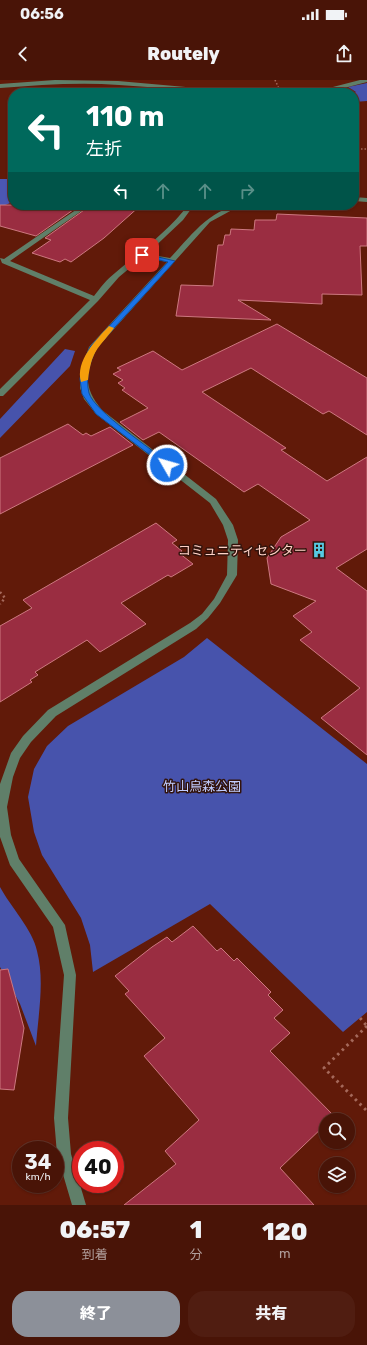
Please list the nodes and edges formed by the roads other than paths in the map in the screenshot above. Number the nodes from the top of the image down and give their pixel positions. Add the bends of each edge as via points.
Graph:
1 (367, 80) edge
2 (118, 82) edge
3 (0, 86) edge
4 (180, 88) edge
5 (337, 88) edge
6 (79, 210) edge
7 (187, 210) edge
8 (228, 210) edge
9 (142, 255) junction
10 (2, 261) edge
11 (172, 261) junction
12 (95, 299) junction
13 (0, 394) edge
14 (79, 1205) edge

1 - 5 street
2 - 3 street via 64,81
2 - 4 street
6 - 10 street
7 - 9 street
8 - 11 street via 208,221
9 - 11 street
9 - 12 street via 116,275
10 - 12 street
11 - 14 street via 93,347 86,363 86,394 99,412 213,501 228,525 233,540 232,575 217,601 193,626 52,713 15,756 7,777 1,807 5,835 14,861 59,925 70,975 61,1118 64,1154
12 - 13 street

